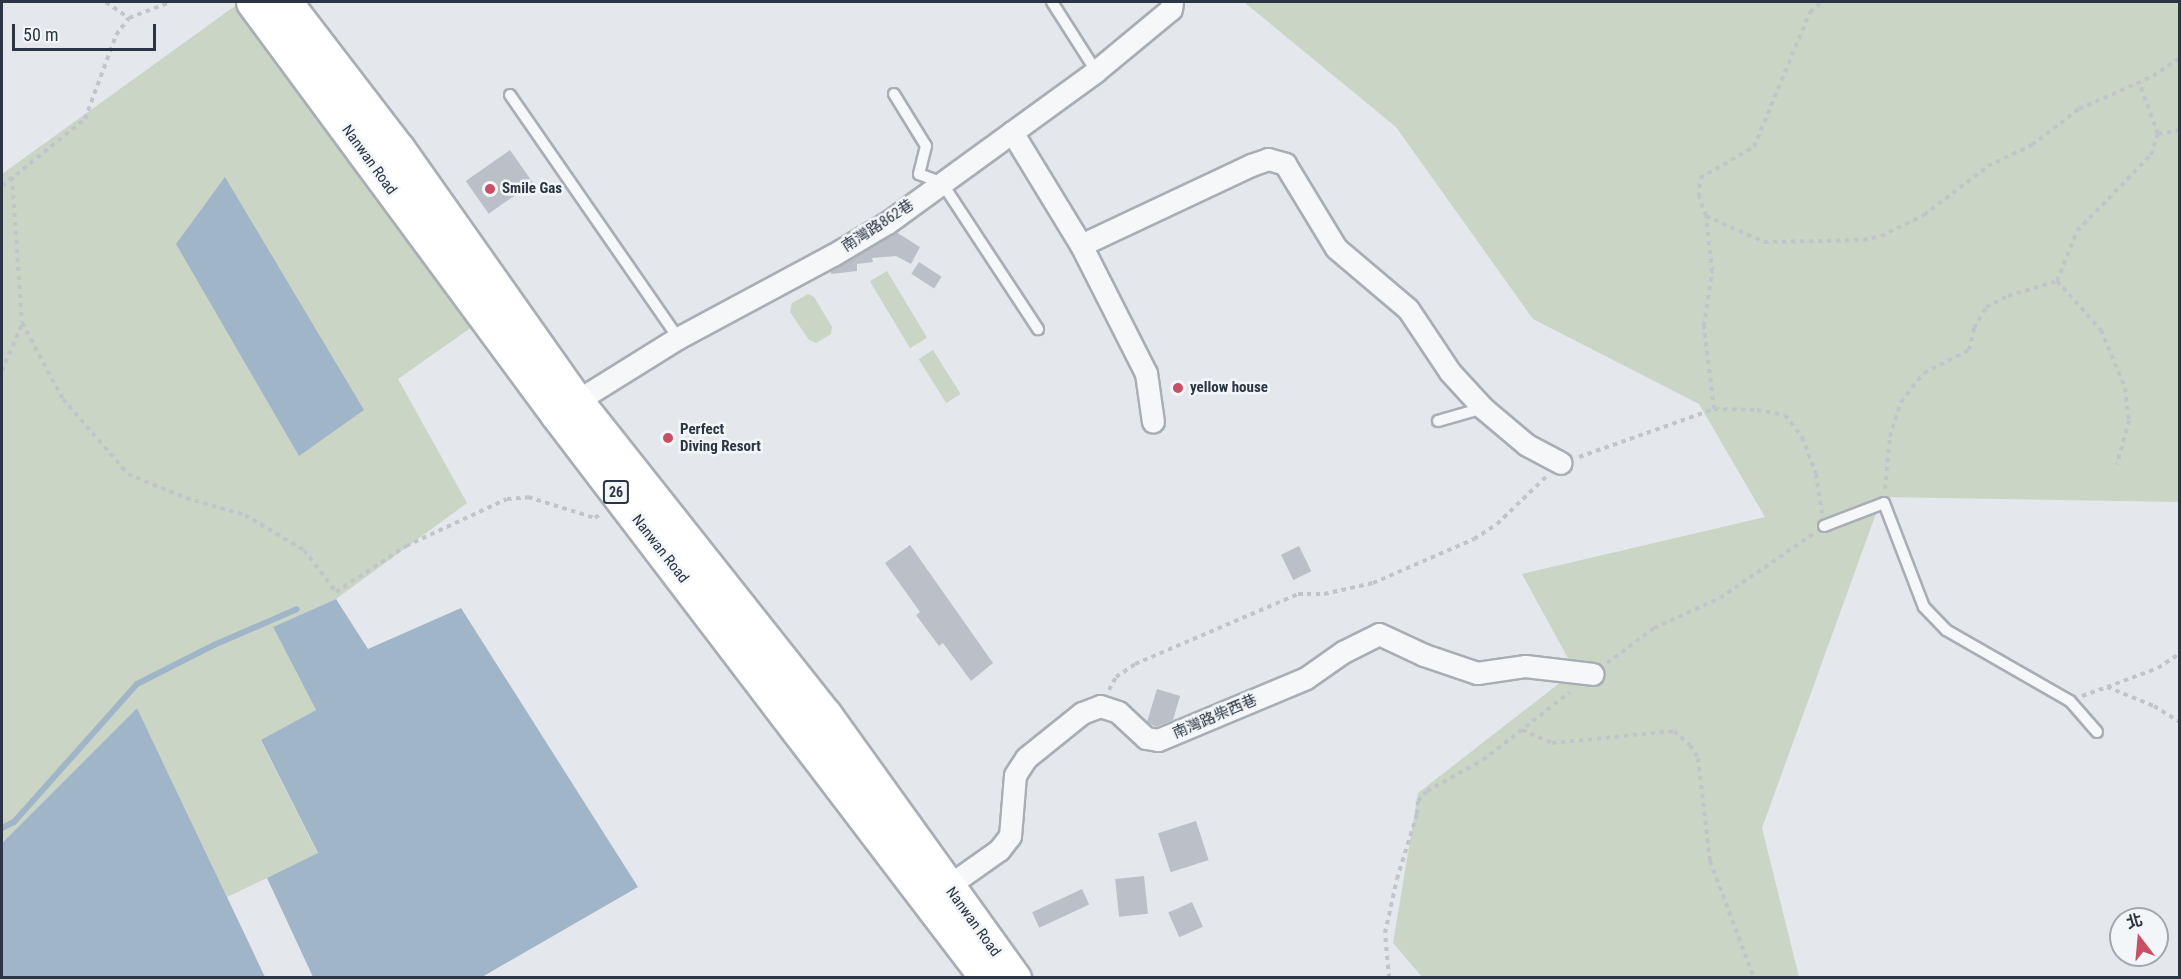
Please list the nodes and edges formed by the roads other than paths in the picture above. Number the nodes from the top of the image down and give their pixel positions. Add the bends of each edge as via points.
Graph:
1 (253, 2) edge
2 (285, 2) edge
3 (1052, 2) edge
4 (1172, 2) edge
5 (1096, 71) junction
6 (894, 94) dead end
7 (510, 95) dead end
8 (1012, 132) junction
9 (942, 183) junction
10 (1081, 245) junction
11 (1038, 329) dead end
12 (678, 338) junction
13 (566, 407) junction
14 (1483, 408) junction
15 (1438, 421) dead end
16 (1154, 422) dead end
17 (1561, 463) road end
18 (1824, 526) road end
19 (1593, 674) road end
20 (2097, 732) dead end
21 (938, 893) junction
22 (987, 978) edge
23 (1014, 978) edge

1 - 13 main road, Nanwan Road / 26
2 - 13 main road, Nanwan Road / 26 via 398,149
3 - 5 lane
4 - 5 street, 南灣路862巷 via 1171,9
5 - 8 street, 南灣路862巷
6 - 9 lane via 926,146 920,174
7 - 12 lane
8 - 9 street, 南灣路862巷
8 - 10 street
9 - 11 lane
9 - 12 street, 南灣路862巷 via 887,223 833,255
10 - 14 street via 1251,165 1268,159 1285,164 1336,248 1408,309 1450,372
10 - 16 street via 1146,373
12 - 13 street, 南灣路862巷
13 - 21 main road, Nanwan Road / 26 via 621,498
13 - 21 main road, Nanwan Road / 26 via 825,715
14 - 15 lane
14 - 17 street via 1527,445
18 - 20 lane via 1884,503 1924,607 1946,630 2070,700
19 - 21 street, 南灣路柴西巷 via 1525,666 1477,673 1379,634 1342,652 1306,678 1158,740 1146,738 1118,712 1100,706 1082,713 1026,758 1015,775 1010,836 999,850
21 - 22 main road, Nanwan Road / 26
21 - 23 main road, Nanwan Road / 26

